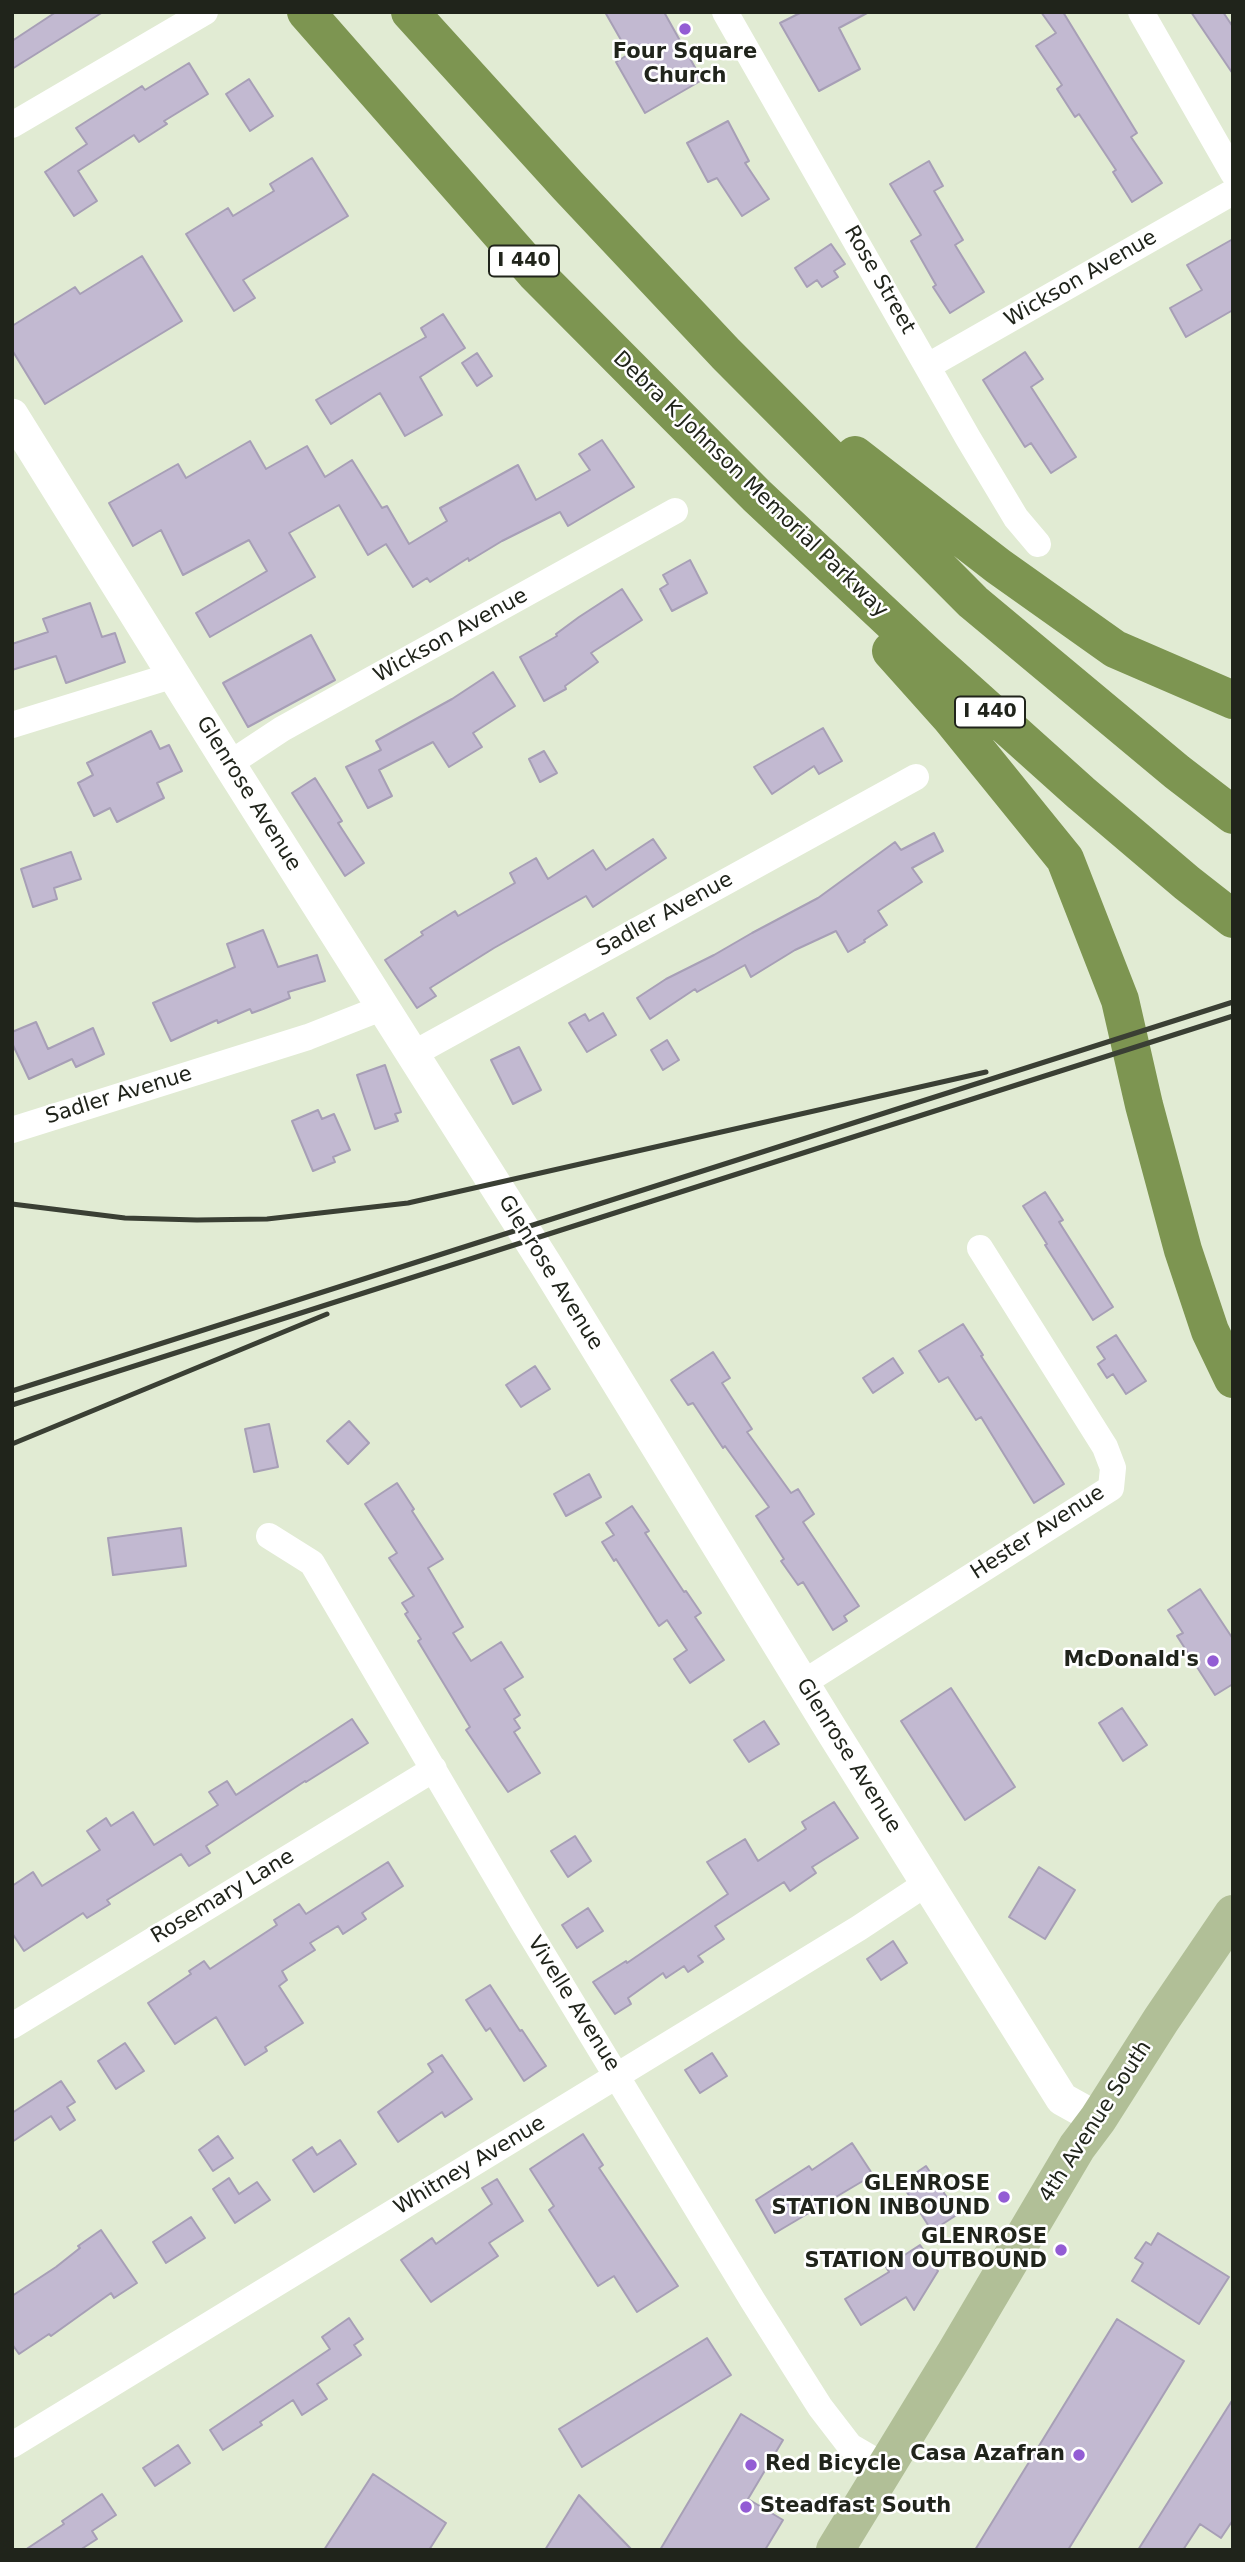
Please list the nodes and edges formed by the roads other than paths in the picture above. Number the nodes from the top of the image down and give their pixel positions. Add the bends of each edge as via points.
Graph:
1 (205, 12) edge
2 (306, 12) edge
3 (410, 12) edge
4 (725, 12) edge
5 (1141, 12) edge
6 (12, 125) edge
7 (1233, 173) edge
8 (1233, 192) edge
9 (726, 354) junction
10 (928, 366) junction
11 (12, 415) edge
12 (757, 495) junction
13 (674, 511) dead end
14 (1038, 544) dead end
15 (174, 675) junction
16 (1233, 700) edge
17 (12, 725) edge
18 (229, 764) junction
19 (916, 777) dead end
20 (1233, 814) edge
21 (1233, 919) edge
22 (384, 1007) junction
23 (413, 1054) junction
24 (12, 1130) edge
25 (979, 1248) dead end
26 (1233, 1379) edge
27 (269, 1536) dead end
28 (803, 1683) junction
29 (434, 1769) junction
30 (927, 1883) junction
31 (1233, 1914) edge
32 (12, 2026) edge
33 (618, 2076) junction
34 (1098, 2119) junction
35 (12, 2445) edge
36 (886, 2468) junction
37 (835, 2550) edge

1 - 6 street
2 - 12 highway, Debra K Johnson Memorial Parkway / I 440 via 535,273
3 - 9 highway
4 - 10 street, Rose Street
5 - 7 street
8 - 10 street, Wickson Avenue
9 - 16 highway via 998,566 1115,649
9 - 20 highway via 972,602
10 - 14 street, Rose Street via 1016,518
11 - 15 street, Glenrose Avenue
12 - 21 highway, Debra K Johnson Memorial Parkway / I 440 via 1081,793
12 - 26 highway via 950,717 1065,859 1121,1000 1183,1250 1210,1331
13 - 18 street, Wickson Avenue via 294,723
15 - 17 street
15 - 18 street, Glenrose Avenue
18 - 22 street, Glenrose Avenue
19 - 23 street, Sadler Avenue
22 - 23 street, Glenrose Avenue
22 - 24 street, Sadler Avenue via 308,1037
23 - 28 street, Glenrose Avenue
25 - 28 street, Hester Avenue via 1105,1447 1113,1468 1111,1488
27 - 29 street, Vivelle Avenue via 312,1563
28 - 30 street, Glenrose Avenue
29 - 32 street, Rosemary Lane
29 - 33 street, Vivelle Avenue
30 - 33 street, Whitney Avenue
30 - 34 street, Glenrose Avenue via 1062,2099
31 - 34 main road, 4th Avenue South
33 - 35 street, Whitney Avenue
33 - 36 street, Vivelle Avenue via 820,2407 850,2446
34 - 36 main road, 4th Avenue South
36 - 37 main road, 4th Avenue South

